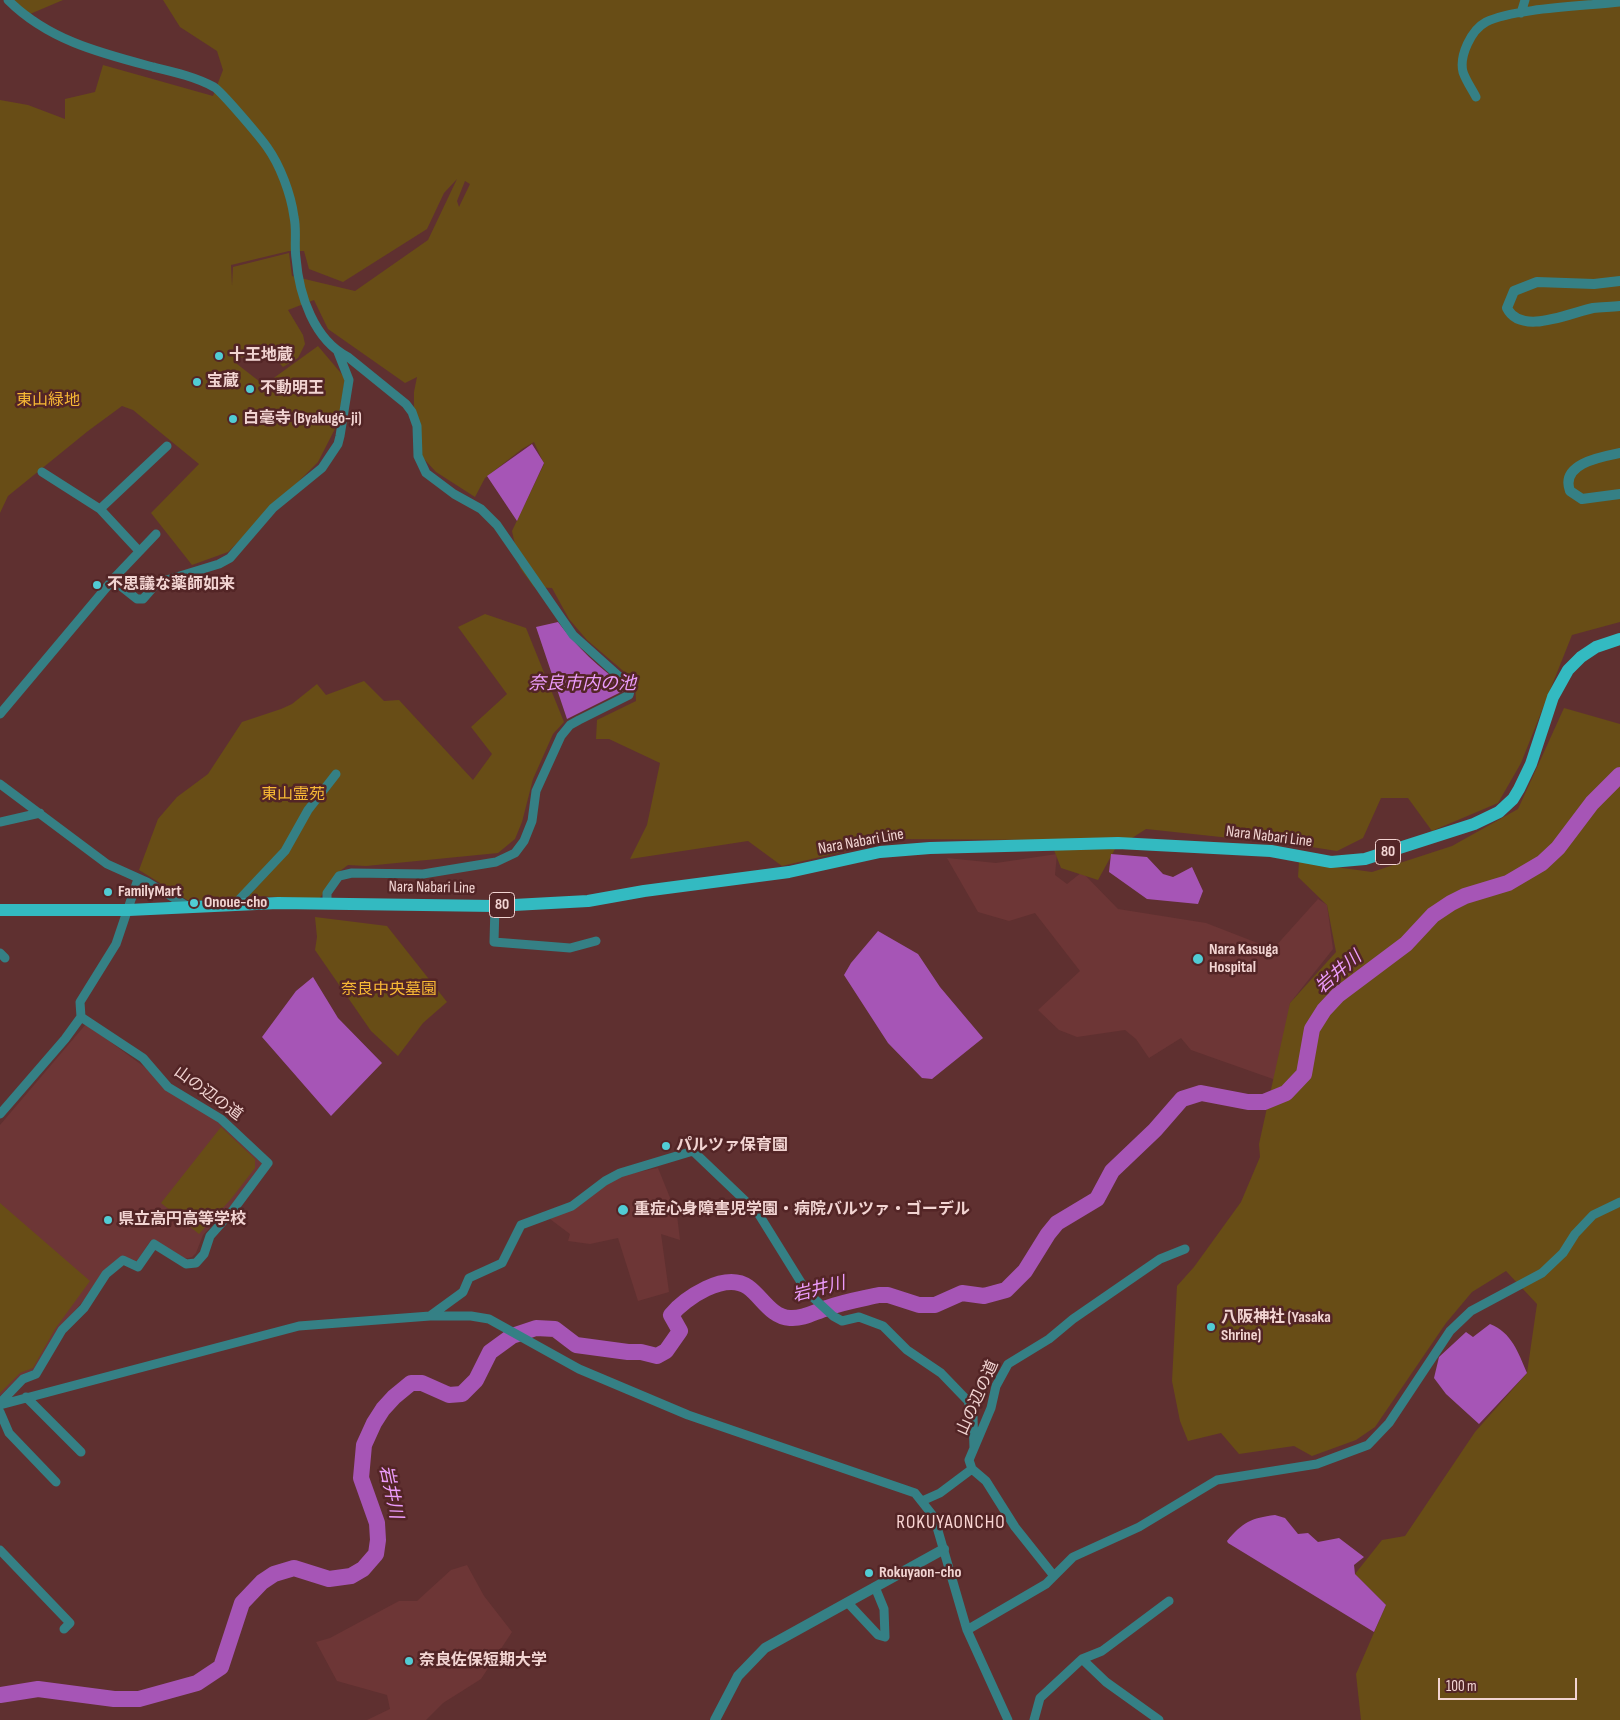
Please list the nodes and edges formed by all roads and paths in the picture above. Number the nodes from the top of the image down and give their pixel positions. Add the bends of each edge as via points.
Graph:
1 (8, 0) edge
2 (1525, 0) edge
3 (1620, 2) edge
4 (1521, 13) junction
5 (1476, 96) dead end
6 (1620, 281) edge
7 (1620, 306) edge
8 (338, 352) junction
9 (167, 446) dead end
10 (1620, 453) edge
11 (42, 472) dead end
12 (1620, 494) edge
13 (100, 509) junction
14 (156, 534) dead end
15 (139, 551) junction
16 (113, 580) junction
17 (1620, 639) edge
18 (0, 714) edge
19 (336, 774) dead end
20 (0, 784) edge
21 (40, 813) junction
22 (0, 822) edge
23 (138, 879) junction
24 (327, 902) junction
25 (235, 904) junction
26 (494, 906) junction
27 (189, 907) junction
28 (0, 910) edge
29 (129, 910) junction
30 (596, 942) dead end
31 (81, 1016) junction
32 (0, 1114) edge
33 (1620, 1202) edge
34 (1185, 1249) dead end
35 (430, 1316) junction
36 (26, 1397) junction
37 (0, 1404) edge
38 (0, 1412) edge
39 (974, 1448) junction
40 (81, 1452) dead end
41 (972, 1469) junction
42 (56, 1482) dead end
43 (922, 1501) junction
44 (944, 1549) junction
45 (0, 1550) edge
46 (1054, 1576) junction
47 (875, 1587) junction
48 (1169, 1601) dead end
49 (848, 1603) junction
50 (64, 1629) dead end
51 (967, 1630) junction
52 (1082, 1659) junction
53 (714, 1720) edge
54 (1008, 1720) edge
55 (1034, 1720) edge
56 (1159, 1720) edge

1 - 8 street via 22,14 61,39 216,88 267,147 283,179 294,217 299,284 307,308 322,335
2 - 4 street
3 - 4 street
4 - 5 street via 1485,22 1471,36 1464,54 1463,72
6 - 7 street via 1594,284 1537,282 1514,291 1507,308 1511,316 1535,323 1595,308
8 - 16 street via 348,380 340,436 338,444 316,474 273,508 230,558 219,564 158,583 143,599 137,599
8 - 24 street via 406,404 417,426 421,467 497,525 573,635 631,687 630,695 570,725 561,736 536,791 532,821 515,853 496,862 423,874 352,873 339,876 327,893
9 - 13 street
10 - 12 street via 1579,466 1570,474 1568,483 1570,491 1582,499
11 - 13 street
13 - 15 street
14 - 15 street
15 - 16 street
16 - 18 street
17 - 26 main road, Nara Nabari Line / 80 via 1596,647 1568,670 1553,698 1519,789 1499,812 1474,824 1365,859 1332,862 1271,851 1118,843 930,848 880,852 789,872 588,901
19 - 25 street via 308,810 285,852
20 - 21 street
21 - 22 street
21 - 23 street via 91,853
23 - 27 street
23 - 29 street
24 - 25 main road, Nara Nabari Line / 80
24 - 26 main road, Nara Nabari Line / 80
25 - 27 main road, Nara Nabari Line / 80
26 - 30 street via 494,942 570,948
27 - 29 main road, Nara Nabari Line / 80
28 - 29 main road, Nara Nabari Line / 80
29 - 31 street via 116,944 80,1002
31 - 32 street via 66,1039
31 - 37 street, 山の辺の道 via 143,1058 168,1086 221,1119 268,1163 210,1236 204,1254 196,1263 186,1264 154,1244 138,1267 123,1260 106,1274 84,1308 62,1330 36,1374 23,1379
33 - 46 street via 1593,1215 1563,1253 1542,1273 1471,1311 1457,1324 1389,1423 1368,1445 1317,1464 1217,1480 1139,1526 1072,1557
34 - 39 street, 山の辺の道 via 1160,1259 1008,1364 996,1386 991,1408
35 - 36 street via 299,1326
35 - 39 street, 山の辺の道 via 463,1292 469,1278 502,1263 521,1225 572,1206 620,1173 693,1151 758,1213 807,1292 833,1316 842,1321 859,1318 883,1326 907,1350 941,1373 968,1401 973,1417
35 - 43 street via 489,1319 579,1369 688,1415 914,1494
36 - 37 street
36 - 40 street
38 - 42 street via 8,1433
39 - 41 street via 970,1460
41 - 43 street via 940,1493
41 - 46 street via 986,1481 1015,1527
43 - 44 street via 934,1517
44 - 47 street
44 - 51 street
45 - 50 street via 70,1623
46 - 51 street via 1046,1584
47 - 49 street
47 - 49 street via 884,1609 886,1637 878,1635
48 - 52 street via 1102,1651
49 - 53 street via 765,1648 738,1676
51 - 54 street
52 - 55 street via 1040,1698
52 - 56 street via 1106,1682

